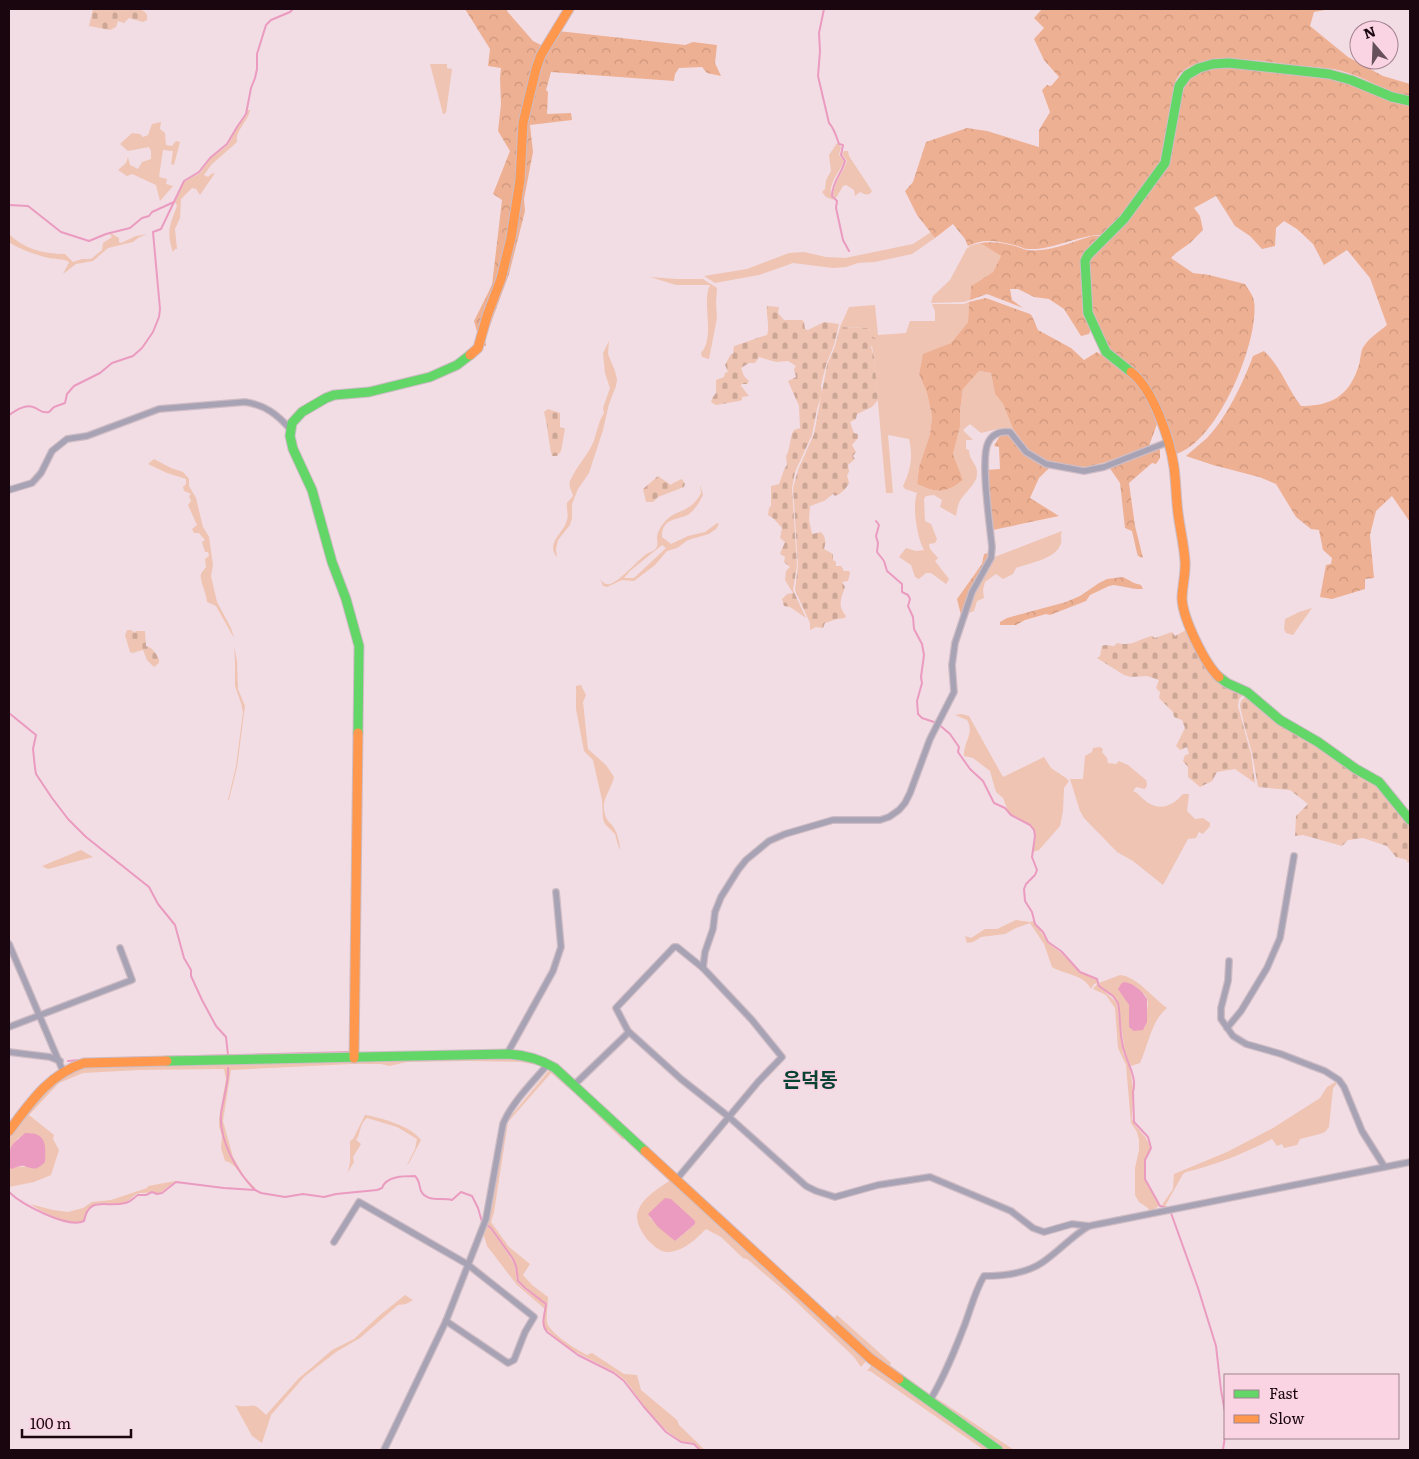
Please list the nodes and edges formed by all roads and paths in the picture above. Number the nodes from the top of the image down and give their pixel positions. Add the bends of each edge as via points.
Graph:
1 (569, 9) edge
2 (1410, 101) edge
3 (291, 430) junction
4 (1168, 442) junction
5 (9, 490) edge
6 (1410, 820) edge
7 (1294, 856) dead end
8 (556, 892) dead end
9 (9, 944) edge
10 (120, 948) dead end
11 (1229, 961) dead end
12 (703, 968) junction
13 (39, 1016) junction
14 (9, 1027) edge
15 (1227, 1028) junction
16 (628, 1031) junction
17 (9, 1052) edge
18 (507, 1054) junction
19 (354, 1058) junction
20 (60, 1061) junction
21 (548, 1064) junction
22 (63, 1071) junction
23 (574, 1085) junction
24 (729, 1118) junction
25 (9, 1131) edge
26 (1410, 1162) edge
27 (1384, 1166) junction
28 (676, 1180) junction
29 (1089, 1226) junction
30 (334, 1242) dead end
31 (468, 1264) junction
32 (446, 1321) junction
33 (929, 1402) junction
34 (384, 1450) edge
35 (998, 1450) edge

1 - 3 street via 536,69 523,123 520,180 511,238 478,348 467,358 430,377 369,392 326,398 296,417
2 - 4 street via 1340,76 1230,62 1200,68 1182,78 1165,163 1124,218 1088,255 1084,273 1088,313 1106,352 1135,375 1149,394
3 - 5 street via 276,414 259,404 245,402 159,409 87,436 67,439 48,455 37,479
3 - 19 street via 293,449 312,490 359,646
4 - 6 street via 1186,556 1182,598 1184,613 1213,671 1227,683 1247,692 1280,720 1379,782
4 - 12 street via 1104,467 1084,471 1046,464 1026,452 1010,432 1002,431 991,437 986,445 991,558 964,612 953,651 954,692 930,739 910,793 899,810 889,817 870,821 833,820 769,841 757,851 738,870 718,903
7 - 15 street via 1280,938 1267,968
8 - 18 street via 561,948 553,971
9 - 13 street
10 - 13 street via 132,980
11 - 15 street via 1221,1008
12 - 16 street via 677,946 674,947 616,1008
12 - 24 street via 782,1057
13 - 14 street
13 - 20 street
15 - 27 street via 1246,1044 1304,1062 1339,1080 1362,1130
16 - 23 street
16 - 24 street
17 - 20 street
18 - 19 street
18 - 21 street via 526,1055
19 - 22 street via 84,1064
20 - 22 street
21 - 23 street
21 - 31 street via 503,1124 486,1219
22 - 25 street via 41,1090
23 - 28 street
24 - 28 street
24 - 29 street via 806,1186 827,1195 835,1197 878,1185 930,1178 1011,1212 1044,1232 1072,1224
26 - 27 street
27 - 29 street
28 - 33 street via 871,1360
29 - 33 street via 1030,1269 984,1276
30 - 31 street via 359,1202
31 - 32 street
31 - 32 street via 534,1317 514,1360 508,1363
32 - 34 street
33 - 35 street

